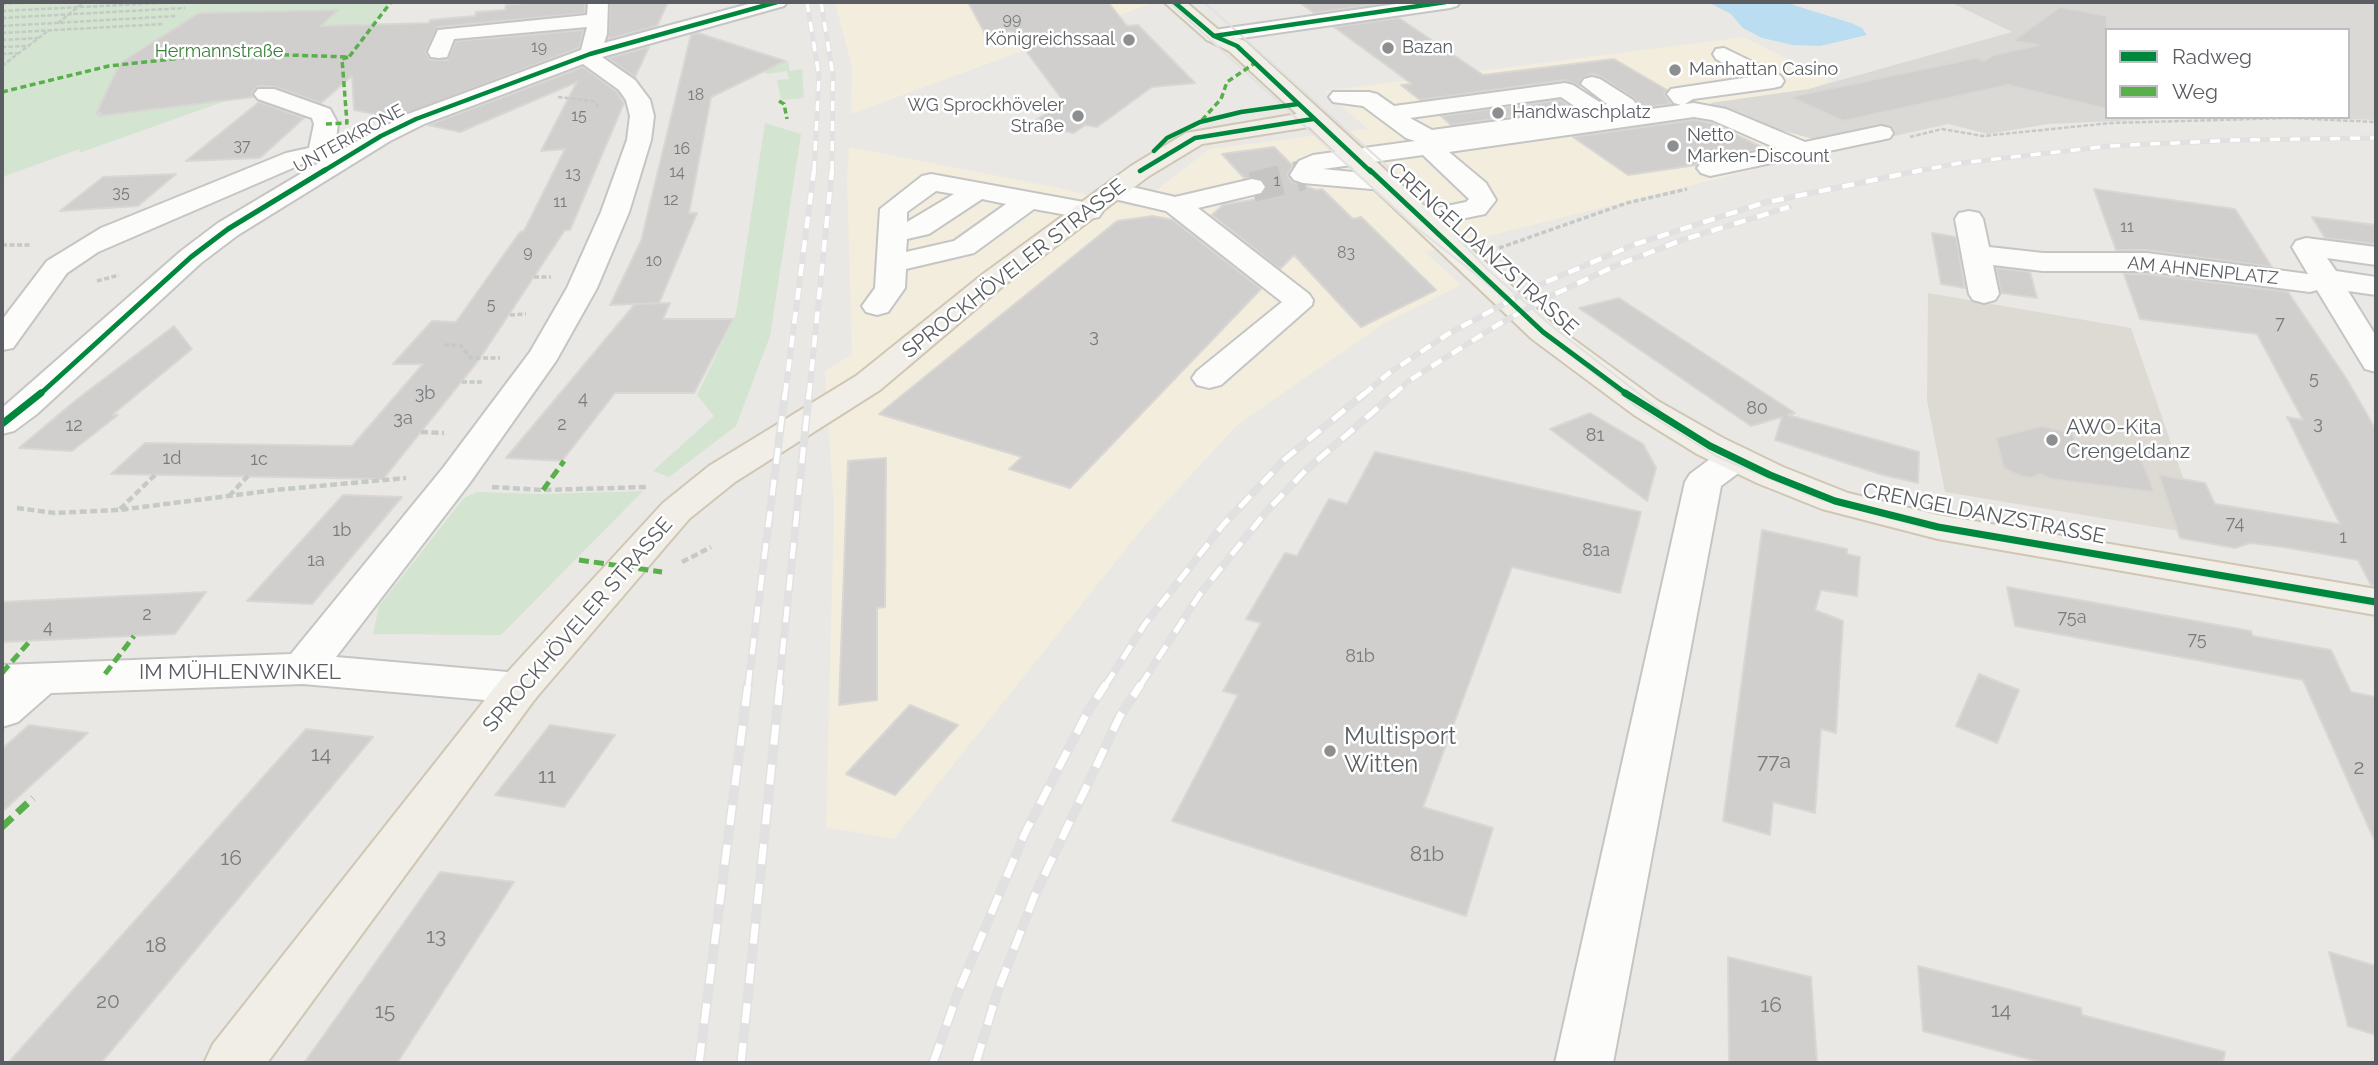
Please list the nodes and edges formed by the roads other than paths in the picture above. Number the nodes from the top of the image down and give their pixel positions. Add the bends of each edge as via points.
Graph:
1 (777, 2) edge
2 (1174, 2) edge
3 (1196, 2) edge
4 (1447, 2) edge
5 (597, 11) edge
6 (1228, 38) junction
7 (439, 52) dead end
8 (590, 54) junction
9 (1724, 54) dead end
10 (1592, 84) dead end
11 (266, 94) dead end
12 (1341, 97) dead end
13 (1694, 110) junction
14 (1305, 112) junction
15 (1389, 114) junction
16 (1602, 114) junction
17 (1892, 136) road end
18 (1429, 142) junction
19 (1803, 150) junction
20 (334, 154) junction
21 (1356, 157) junction
22 (1710, 168) dead end
23 (1383, 181) junction
24 (1252, 187) tunnel mouth
25 (1115, 191) junction
26 (1030, 199) junction
27 (1175, 205) junction
28 (1089, 211) junction
29 (1423, 219) junction
30 (1969, 219) dead end
31 (1976, 254) junction
32 (2376, 256) edge
33 (891, 264) junction
34 (2326, 279) junction
35 (2376, 286) edge
36 (1984, 294) dead end
37 (877, 306) dead end
38 (2, 341) edge
39 (2376, 362) edge
40 (1209, 378) dead end
41 (2, 424) edge
42 (1735, 458) junction
43 (2376, 602) edge
44 (303, 669) junction
45 (21, 679) edge
46 (519, 688) junction
47 (2, 711) edge
48 (233, 1063) edge
49 (1584, 1063) edge

1 - 8 street, UNTERKRONE
2 - 6 main road, CRENGELDANZSTRASSE
3 - 6 main road, CRENGELDANZSTRASSE
4 - 6 street
5 - 7 street via 445,34
5 - 8 street via 597,34
6 - 14 main road, CRENGELDANZSTRASSE
8 - 20 street, UNTERKRONE via 537,81 416,119
8 - 44 street via 592,62 627,85 642,116 639,140 615,212 582,288 542,358 453,481
9 - 13 street via 1773,81 1679,94
10 - 16 street via 1625,105
11 - 20 street, UNTERKRONE via 322,114
12 - 15 street via 1369,99
13 - 18 street
13 - 19 street via 1718,114
14 - 21 main road, CRENGELDANZSTRASSE
14 - 25 main road, SPROCKHÖVELER STRASSE via 1241,112 1185,128 1167,138 1140,171
15 - 16 street via 1564,90
15 - 18 street
16 - 18 street
17 - 19 street
18 - 21 street
18 - 29 street via 1483,200 1475,208
19 - 22 street
20 - 38 street, UNTERKRONE via 295,158 111,234 57,267
20 - 41 street, UNTERKRONE via 191,257
21 - 23 main road, CRENGELDANZSTRASSE
21 - 23 street via 1322,160 1308,166 1303,175
23 - 29 main road, CRENGELDANZSTRASSE
24 - 27 street
25 - 27 street
25 - 28 main road, SPROCKHÖVELER STRASSE
26 - 28 street
26 - 33 street via 964,247
26 - 33 street via 931,181 894,209
27 - 40 street via 1298,300
28 - 46 main road, SPROCKHÖVELER STRASSE via 993,280 868,383 722,474 676,511
29 - 42 main road, CRENGELDANZSTRASSE via 1564,348 1646,408
30 - 31 street
31 - 34 street, AM AHNENPLATZ via 2043,262 2147,262 2310,283
31 - 36 street
32 - 34 street via 2306,247
33 - 37 street via 890,288
34 - 35 street, AM AHNENPLATZ
34 - 39 street
42 - 43 main road, CRENGELDANZSTRASSE via 1835,500 1938,527
42 - 49 street via 1703,482
44 - 45 street, IM MÜHLENWINKEL
44 - 46 street, IM MÜHLENWINKEL
45 - 47 street
46 - 48 main road, SPROCKHÖVELER STRASSE

